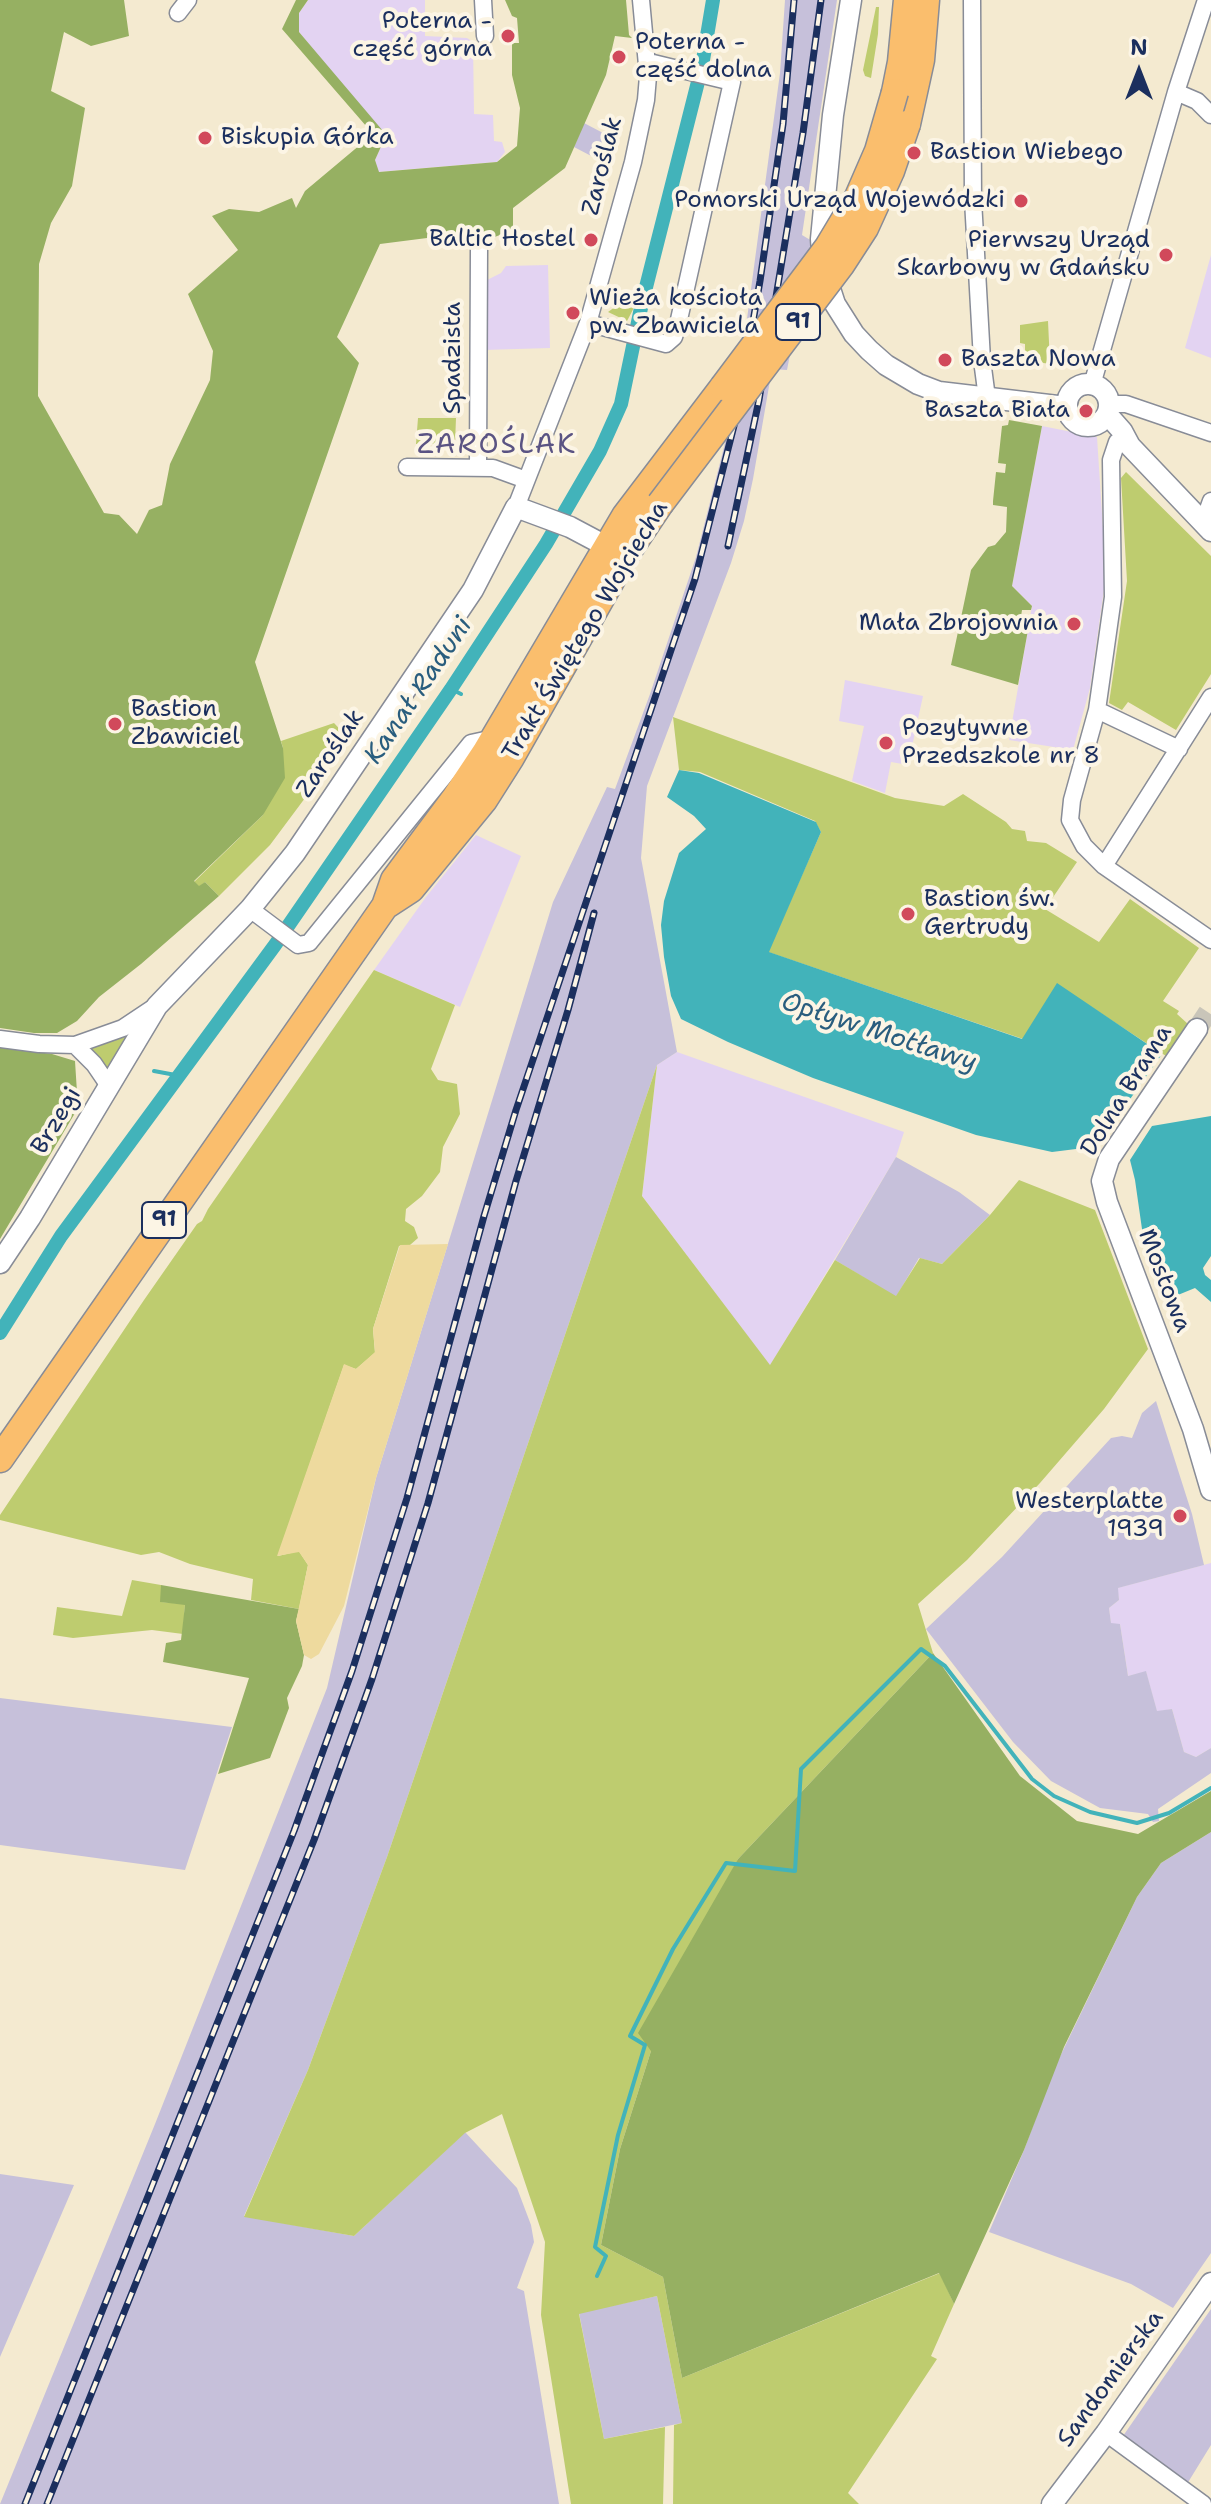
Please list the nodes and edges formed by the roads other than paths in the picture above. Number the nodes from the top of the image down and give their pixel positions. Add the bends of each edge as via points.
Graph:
1 (483, 0) edge
2 (641, 0) edge
3 (851, 0) edge
4 (907, 0) edge
5 (926, 0) edge
6 (972, 0) edge
7 (1206, 0) edge
8 (485, 36) dead end
9 (649, 62) junction
10 (1176, 92) junction
11 (904, 98) junction
12 (1211, 115) edge
13 (479, 249) dead end
14 (588, 323) junction
15 (1092, 385) junction
16 (987, 398) junction
17 (1067, 403) junction
18 (1104, 414) junction
19 (1211, 433) edge
20 (1123, 444) junction
21 (407, 467) dead end
22 (478, 467) junction
23 (526, 480) junction
24 (1211, 501) edge
25 (516, 507) junction
26 (1207, 527) edge
27 (615, 551) junction
28 (1211, 697) edge
29 (1097, 710) junction
30 (494, 738) junction
31 (1179, 749) junction
32 (1104, 866) junction
33 (385, 906) junction
34 (250, 909) junction
35 (1211, 940) edge
36 (157, 1006) junction
37 (1197, 1029) tunnel mouth
38 (0, 1039) edge
39 (75, 1045) junction
40 (109, 1086) junction
41 (1102, 1181) joint
42 (0, 1263) edge
43 (0, 1459) edge
44 (1211, 1490) edge
45 (1211, 2283) edge
46 (1106, 2433) junction
47 (1052, 2504) edge
48 (1203, 2504) edge

1 - 8 street
2 - 9 street, Zaroślak
3 - 16 street via 821,239 827,286 854,334 886,365 939,392
4 - 11 main road, Trakt Świętego Wojciecha / 91 via 901,62
5 - 11 main road, Trakt Świętego Wojciecha / 91 via 921,60
6 - 16 street via 973,200
7 - 10 street
9 - 14 street, Zaroślak via 636,148
9 - 14 street via 732,82 678,324 666,344
10 - 12 street via 1197,101
10 - 15 street
11 - 27 main road, Trakt Świętego Wojciecha / 91, bridge via 858,197 828,247 668,459
11 - 27 main road, Trakt Świętego Wojciecha / 91, bridge via 891,171 865,228 660,504
13 - 22 street, Spadzista
14 - 23 street, Zaroślak
15 - 17 street via 1074,389
15 - 18 street via 1104,392
16 - 17 street
17 - 18 street via 1068,414 1083,426
18 - 19 street via 1126,404
18 - 20 street
20 - 26 street
20 - 29 street via 1111,460 1115,581
21 - 22 street
22 - 23 street
23 - 25 street, Zaroślak
24 - 26 street
25 - 27 street
25 - 34 street, Zaroślak via 473,590 295,853
27 - 30 main road, Trakt Świętego Wojciecha / 91
27 - 33 main road, Trakt Świętego Wojciecha via 484,800 411,889
28 - 31 street
29 - 31 street
29 - 32 street via 1070,820 1084,846
30 - 33 main road, Trakt Świętego Wojciecha / 91 via 394,880
30 - 34 street, Trakt Świętego Wojciecha via 471,743 309,943 298,945
31 - 32 street
32 - 35 street
33 - 43 main road, Trakt Świętego Wojciecha / 91
34 - 36 street, Zaroślak
36 - 39 street via 123,1028
36 - 40 street, Brzegi
37 - 41 street, Dolna Brama via 1109,1159
38 - 39 street
39 - 40 street
40 - 42 street, Brzegi
41 - 44 street, Mostowa
45 - 46 street, Sandomierska
46 - 47 street, Sandomierska
46 - 48 street

